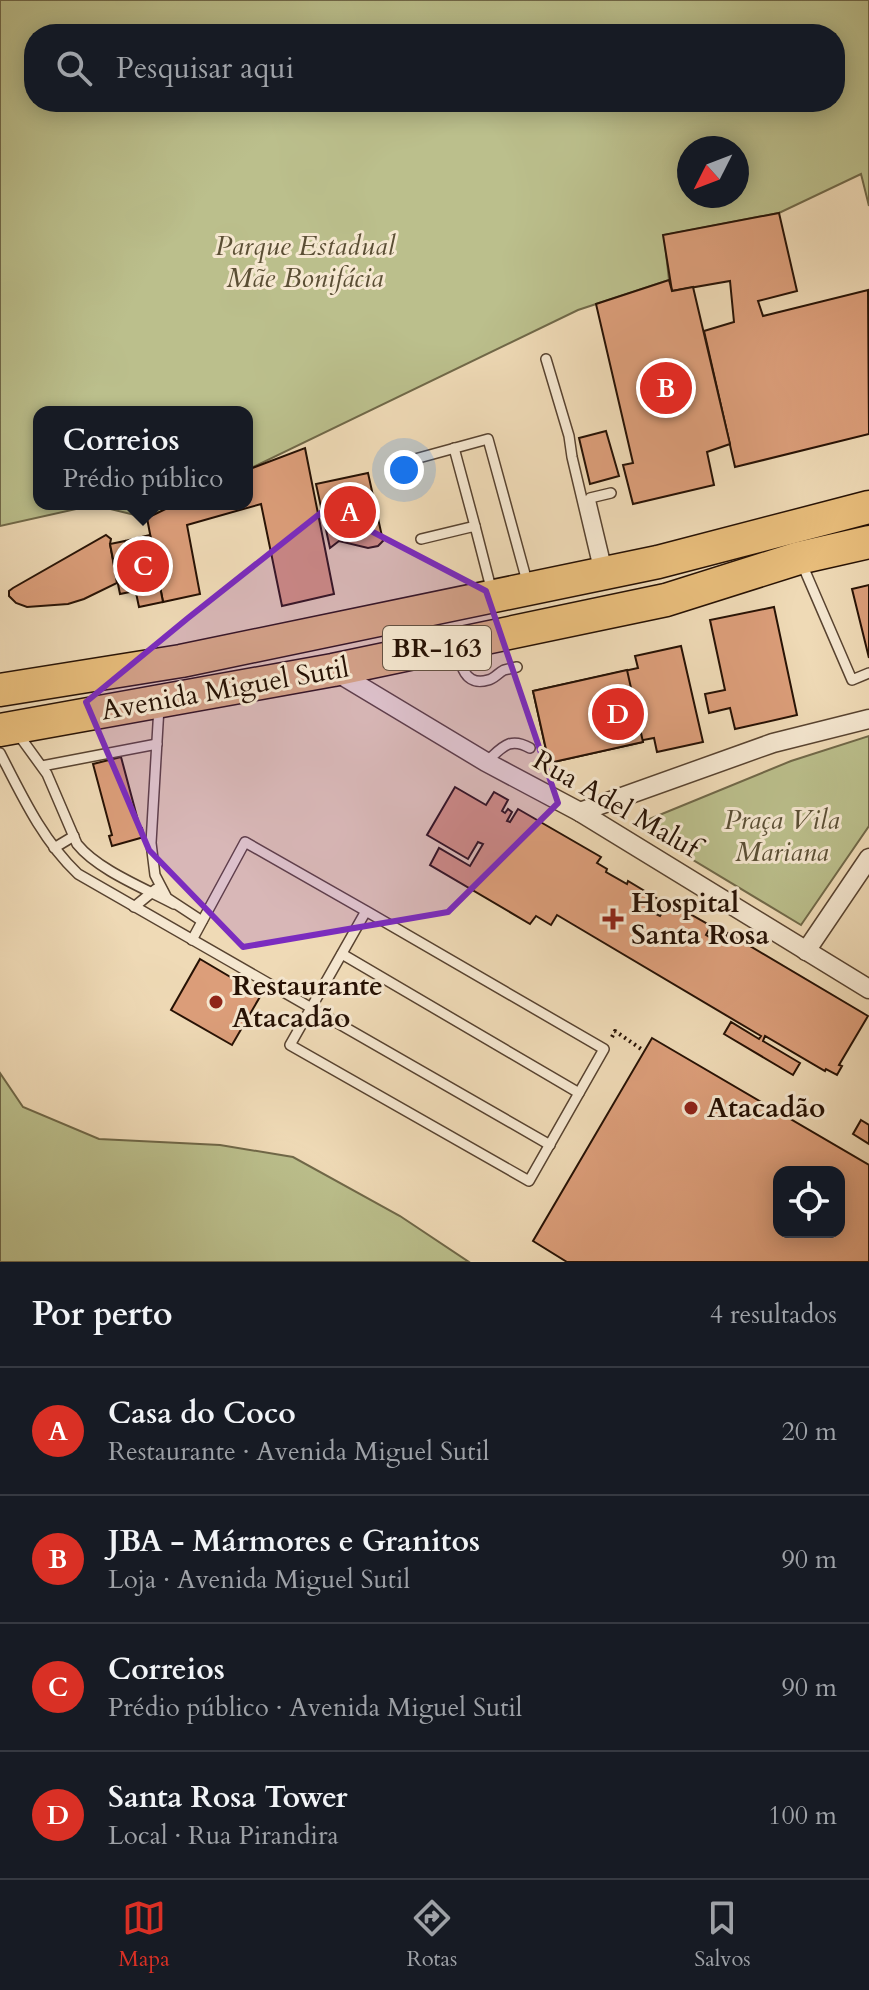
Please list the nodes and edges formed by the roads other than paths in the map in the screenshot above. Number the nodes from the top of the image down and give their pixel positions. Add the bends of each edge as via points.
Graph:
1 (546, 359) dead end
2 (454, 448) junction
3 (393, 465) dead end
4 (611, 493) dead end
5 (869, 507) edge
6 (475, 526) junction
7 (421, 539) dead end
8 (869, 542) edge
9 (799, 558) junction
10 (604, 573) junction
11 (529, 589) junction
12 (493, 596) junction
13 (463, 643) junction
14 (517, 667) dead end
15 (333, 670) junction
16 (869, 673) edge
17 (0, 690) edge
18 (159, 702) junction
19 (869, 719) edge
20 (4, 737) edge
21 (157, 744) junction
22 (530, 748) dead end
23 (486, 762) junction
24 (42, 766) junction
25 (580, 812) junction
26 (74, 836) junction
27 (54, 848) junction
28 (869, 858) edge
29 (156, 889) junction
30 (134, 907) junction
31 (366, 911) junction
32 (202, 921) junction
33 (192, 940) junction
34 (806, 951) junction
35 (342, 954) junction
36 (869, 989) edge
37 (311, 1008) junction
38 (579, 1093) junction
39 (550, 1145) junction

1 - 10 lane
2 - 3 lane
2 - 6 lane
2 - 11 lane via 488,439
4 - 10 lane via 590,498
5 - 10 highway, Avenida Miguel Sutil / BR-163
6 - 7 lane
6 - 12 lane
8 - 9 highway, Avenida Miguel Sutil / BR-163
9 - 13 highway, Avenida Miguel Sutil / BR-163 via 666,600
9 - 16 lane via 852,680
10 - 11 highway, Avenida Miguel Sutil / BR-163
11 - 12 highway, Avenida Miguel Sutil / BR-163
12 - 17 highway, Avenida Miguel Sutil / BR-163 via 181,661
13 - 14 lane via 461,670 472,679 488,680
13 - 15 highway, Avenida Miguel Sutil / BR-163
15 - 18 highway, Avenida Miguel Sutil / BR-163
15 - 23 street, Rua Adel Maluf
18 - 20 highway, Avenida Miguel Sutil / BR-163
18 - 21 lane
19 - 25 street via 773,743
20 - 24 lane
20 - 27 lane
21 - 24 lane
21 - 29 lane via 151,843
22 - 23 lane via 510,743
23 - 25 street, Rua Adel Maluf
24 - 26 lane
25 - 34 street, Rua Adel Maluf
26 - 27 lane
26 - 29 lane via 92,860
27 - 30 lane via 78,874
28 - 34 street
29 - 30 lane
29 - 32 lane
30 - 33 lane
31 - 32 lane via 245,842
31 - 35 lane
31 - 38 lane via 604,1049
32 - 33 lane
33 - 37 lane
34 - 36 street, Rua Adel Maluf
35 - 37 lane
35 - 38 lane
37 - 39 lane
37 - 39 lane via 290,1045 529,1181
38 - 39 lane

